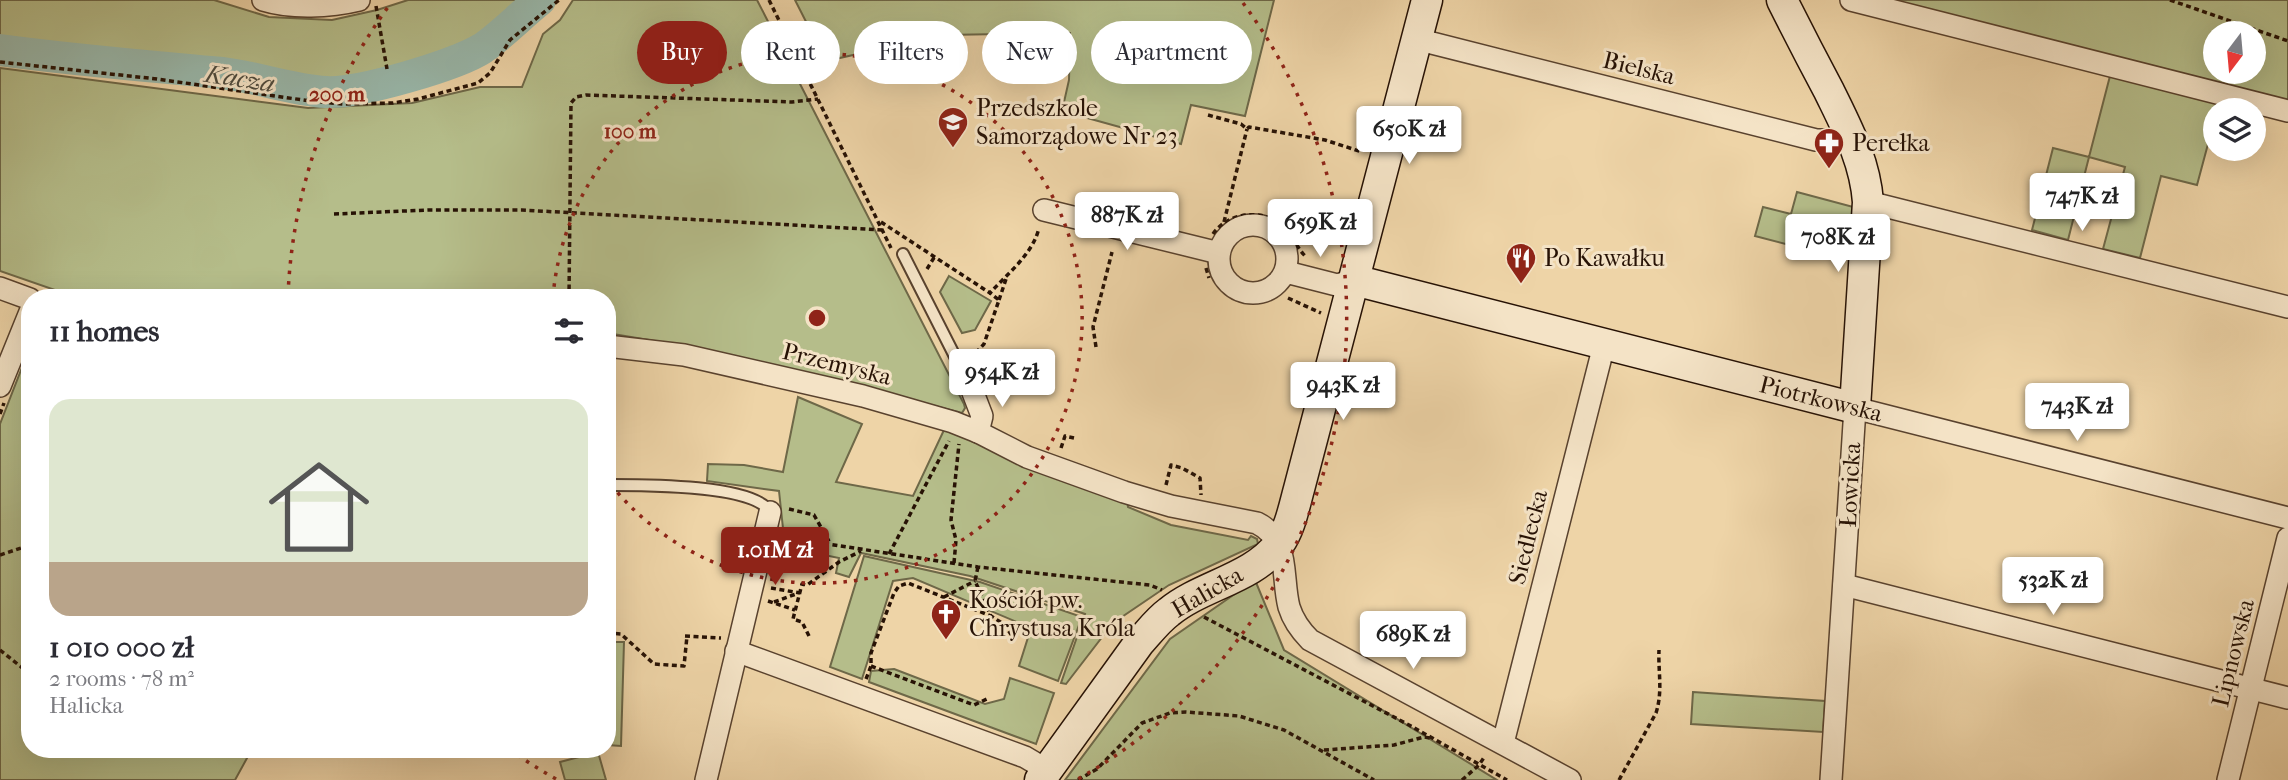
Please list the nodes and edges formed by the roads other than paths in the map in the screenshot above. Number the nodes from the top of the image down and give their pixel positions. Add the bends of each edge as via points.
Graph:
1 (264, 0) edge
2 (1427, 0) edge
3 (1782, 0) edge
4 (1852, 0) edge
5 (368, 5) edge
6 (1416, 39) junction
7 (2288, 111) edge
8 (1850, 134) junction
9 (1868, 202) junction
10 (1044, 210) dead end
11 (1213, 252) junction
12 (903, 254) dead end
13 (1286, 272) junction
14 (1354, 280) junction
15 (0, 288) edge
16 (21, 296) edge
17 (2288, 307) edge
18 (21, 334) edge
19 (1604, 345) junction
20 (616, 346) edge
21 (0, 386) edge
22 (972, 390) joint
23 (1855, 408) junction
24 (964, 431) junction
25 (616, 485) edge
26 (768, 509) joint
27 (2288, 518) edge
28 (2288, 538) edge
29 (1280, 543) junction
30 (1844, 585) junction
31 (736, 650) junction
32 (2252, 689) junction
33 (2288, 698) edge
34 (1503, 743) junction
35 (1043, 775) edge
36 (706, 780) edge
37 (1570, 780) edge
38 (1831, 780) edge
39 (2228, 780) edge

1 - 5 street via 282,6
2 - 6 street
3 - 8 street, Łowicka
4 - 7 street
6 - 8 street, Bielska via 1816,140
6 - 14 street
8 - 9 street, Łowicka via 1863,163
9 - 17 street
9 - 23 street, Łowicka
10 - 11 street
11 - 13 street via 1228,282 1251,294 1278,284
11 - 13 street via 1236,230 1264,226 1285,245
12 - 22 lane
13 - 14 street via 1337,285
14 - 19 street, Piotrkowska
14 - 29 street via 1300,489
15 - 16 street
18 - 21 street
19 - 23 street, Piotrkowska
19 - 34 street, Siedlecka
20 - 24 street, Przemyska via 724,364 863,396
22 - 24 street via 982,416
23 - 27 street, Piotrkowska
23 - 30 street, Łowicka
24 - 29 street, Przemyska via 1124,492 1257,523
25 - 26 lane via 711,489 746,496
26 - 31 street
28 - 32 street, Lipnowska
29 - 34 street via 1289,608 1310,640
29 - 35 street, Halicka via 1249,569 1170,611 1139,643
30 - 32 street
30 - 38 street, Łowicka
31 - 35 street via 1025,757
31 - 36 street
32 - 33 street
32 - 39 street, Lipnowska
34 - 37 street

